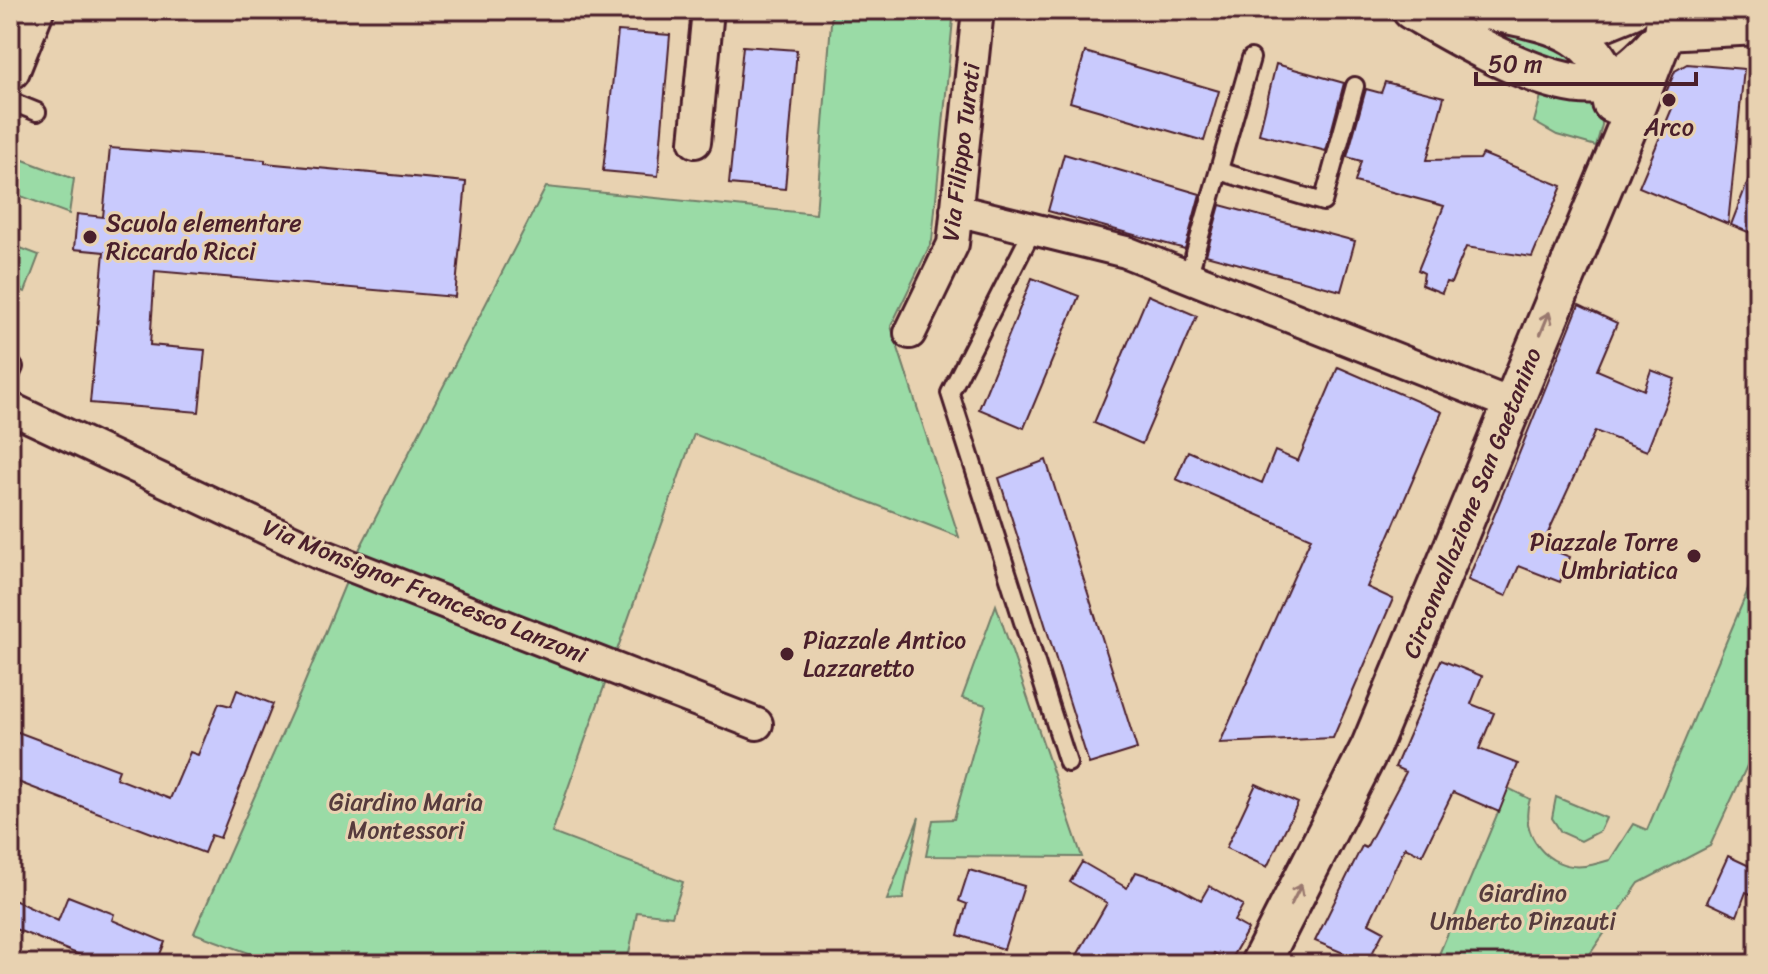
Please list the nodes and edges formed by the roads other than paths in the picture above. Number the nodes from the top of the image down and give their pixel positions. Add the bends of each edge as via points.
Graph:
1 (34, 10) edge
2 (708, 10) edge
3 (978, 10) edge
4 (1412, 10) edge
5 (1487, 10) edge
6 (1631, 10) edge
7 (1666, 22) edge
8 (1554, 24) junction
9 (1758, 29) edge
10 (1251, 58) dead end
11 (10, 70) edge
12 (1610, 81) junction
13 (1355, 86) dead end
14 (10, 101) edge
15 (37, 112) dead end
16 (695, 142) dead end
17 (1612, 158) junction
18 (1219, 171) junction
19 (956, 210) junction
20 (1033, 229) junction
21 (1189, 274) junction
22 (910, 333) dead end
23 (1513, 405) junction
24 (10, 408) edge
25 (757, 724) dead end
26 (1068, 763) dead end
27 (1260, 964) edge

1 - 11 street
2 - 16 street
3 - 19 street, Via Filippo Turati
4 - 12 street via 1491,55 1530,69 1581,85
5 - 8 street
6 - 8 street via 1604,21
7 - 9 street
7 - 12 street via 1634,66
7 - 17 street, Circonvallazione San Gaetanino
8 - 12 street via 1593,52
10 - 18 lane
12 - 17 street
13 - 18 lane via 1323,202
14 - 15 lane
23 -> 17 street, Circonvallazione San Gaetanino
18 - 21 lane
19 - 20 street
19 - 22 street, Via Filippo Turati via 953,244
20 - 21 street
20 - 26 lane via 950,393
21 - 23 street
27 -> 23 street, Circonvallazione San Gaetanino via 1371,746
24 - 25 street, Via Monsignor Francesco Lanzoni via 320,554

